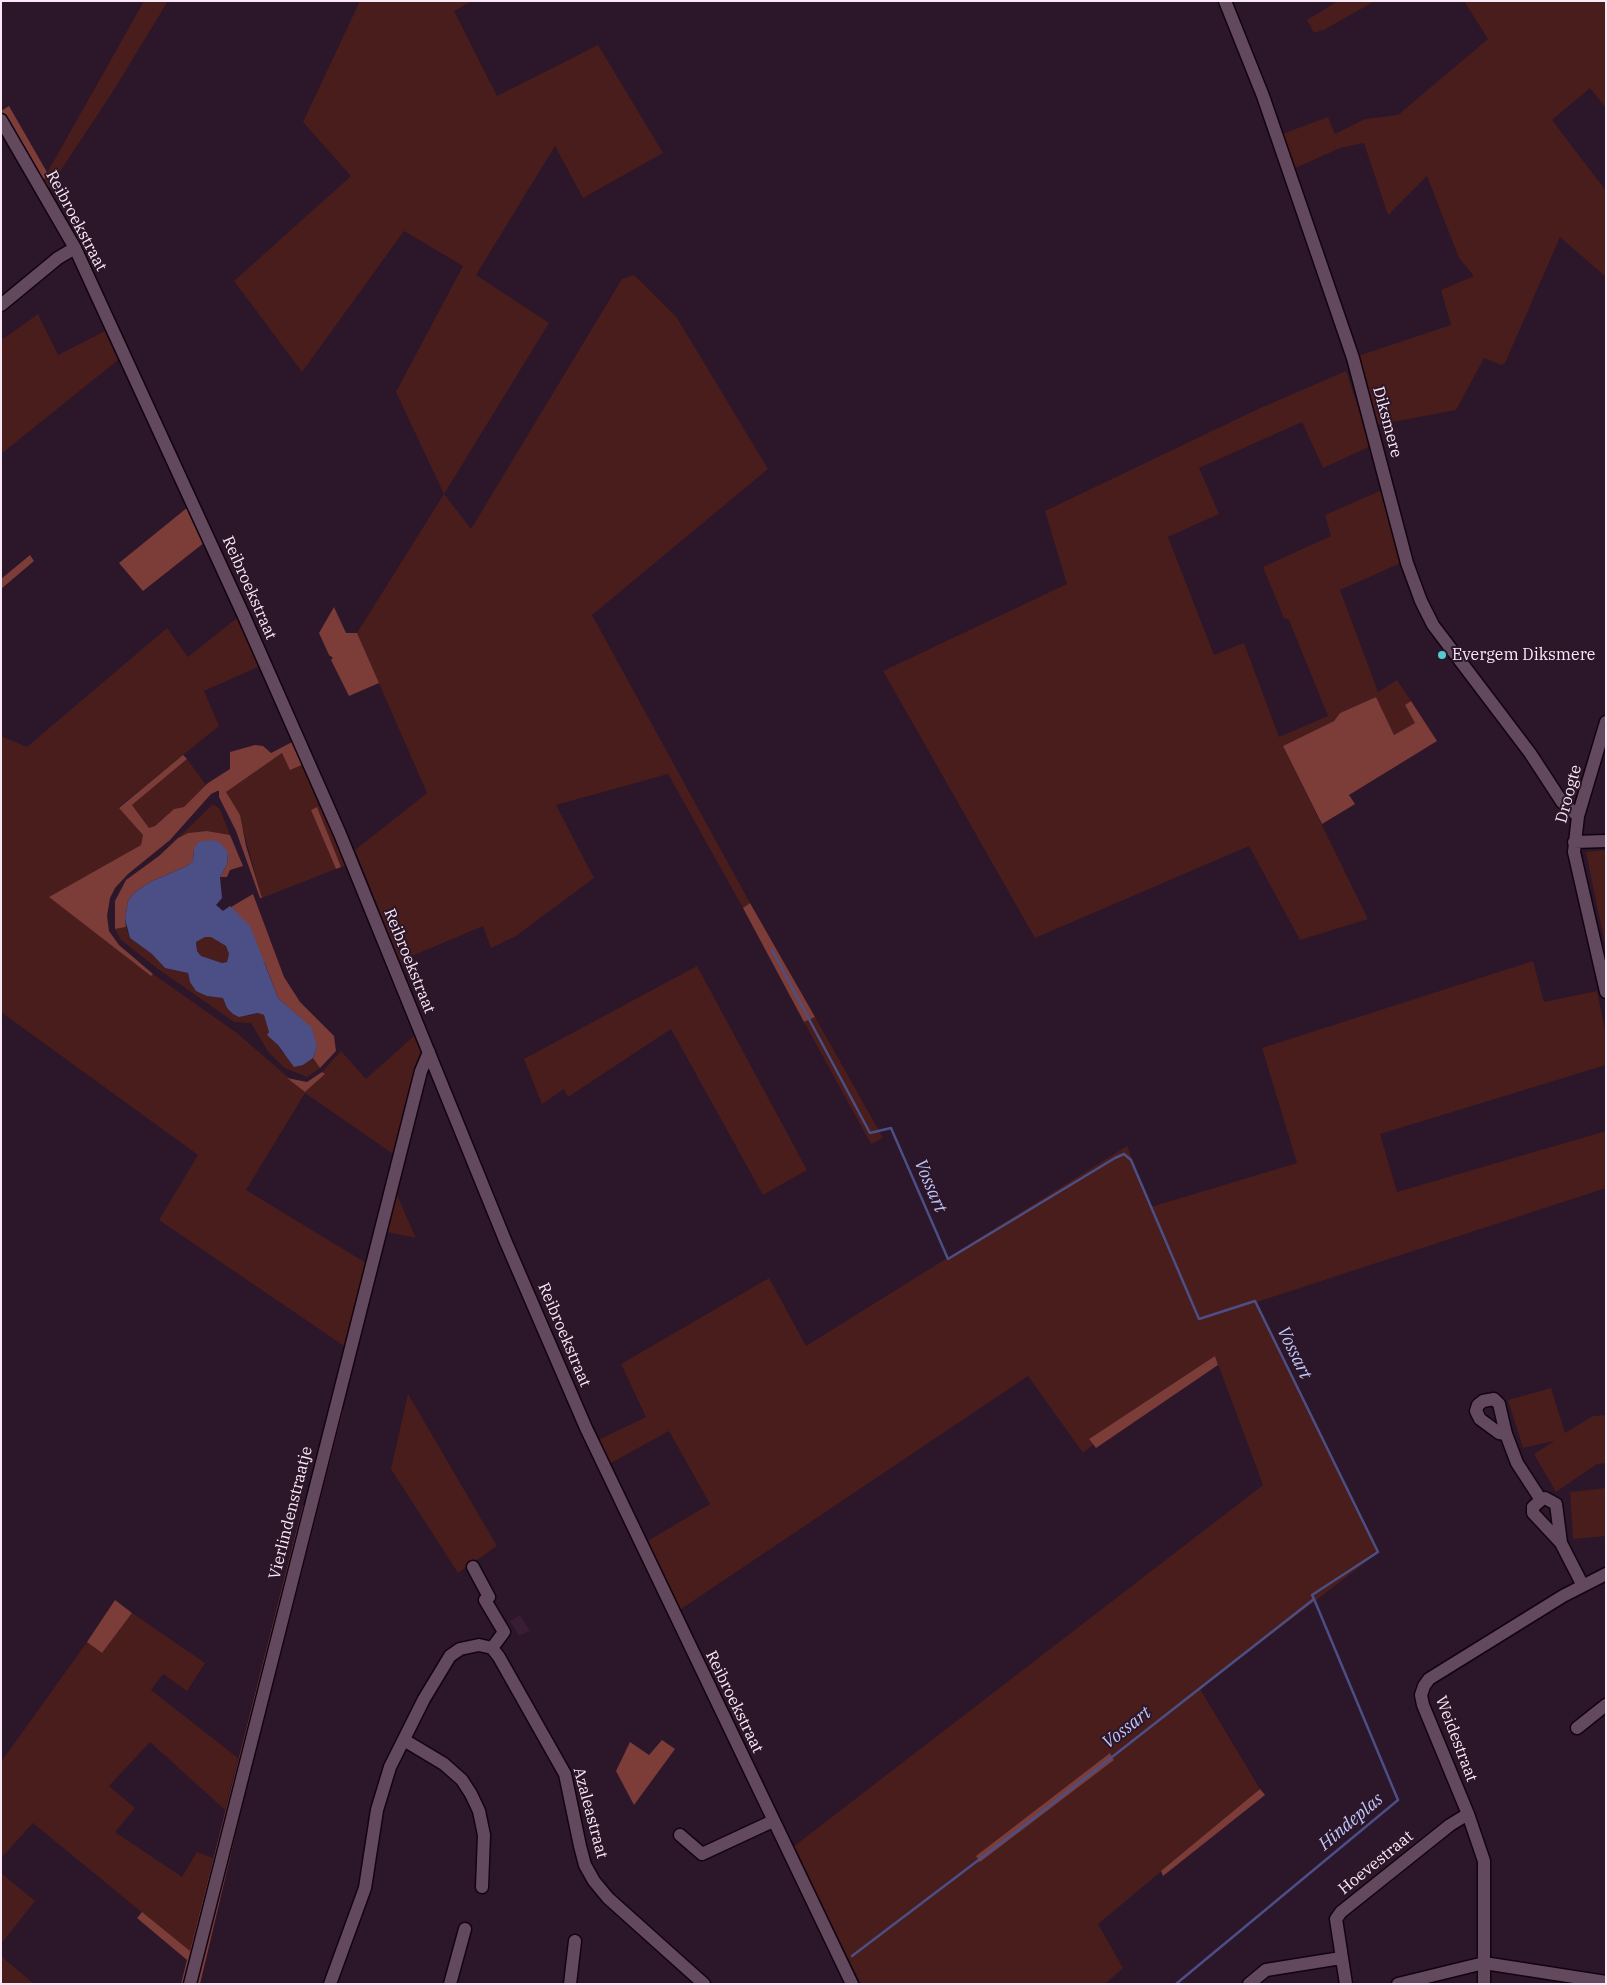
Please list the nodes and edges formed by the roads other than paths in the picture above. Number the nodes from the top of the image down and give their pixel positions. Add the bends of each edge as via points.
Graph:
1 (1226, 1) edge
2 (1, 120) edge
3 (75, 248) junction
4 (1, 305) edge
5 (1606, 722) edge
6 (1578, 816) junction
7 (1606, 841) edge
8 (1574, 842) junction
9 (1606, 992) edge
10 (429, 1052) junction
11 (1506, 1434) dead end
12 (1540, 1500) junction
13 (1561, 1543) junction
14 (473, 1567) dead end
15 (1606, 1574) edge
16 (1582, 1584) junction
17 (492, 1648) junction
18 (1606, 1704) edge
19 (1577, 1728) dead end
20 (404, 1740) junction
21 (1468, 1814) junction
22 (773, 1821) junction
23 (680, 1835) dead end
24 (482, 1887) dead end
25 (465, 1930) dead end
26 (575, 1940) dead end
27 (1341, 1958) junction
28 (1484, 1963) junction
29 (1606, 1982) edge
30 (190, 1984) edge
31 (330, 1984) edge
32 (450, 1984) edge
33 (570, 1984) edge
34 (704, 1984) edge
35 (852, 1984) edge
36 (1249, 1984) edge
37 (1346, 1984) edge
38 (1398, 1984) edge
39 (1484, 1984) edge

1 - 6 street, Diksmere via 1263,96 1353,358 1407,563 1421,601 1432,625 1530,753 1562,802
2 - 3 street, Reibroekstraat
3 - 4 street
3 - 10 street, Reibroekstraat via 336,824
5 - 6 street, Droogte
6 - 8 street, Droogte
7 - 8 street
8 - 9 street, Droogte
10 - 22 street, Reibroekstraat via 586,1428
10 - 30 street, Vierlindenstraatje via 421,1070
11 - 12 street via 1516,1463 1527,1467 1540,1488
12 - 13 street via 1533,1507 1533,1513
12 - 13 street via 1545,1498 1556,1504
13 - 16 street
14 - 17 street via 489,1597 485,1600 504,1632
15 - 16 street, Weidestraat
16 - 21 street, Weidestraat via 1429,1679 1424,1686 1421,1695 1423,1705
17 - 20 street via 470,1646 450,1656
17 - 34 street, Azaleastraat via 565,1774 585,1865 594,1881 608,1898
18 - 19 street
20 - 24 street via 444,1764 462,1780 471,1794 484,1834
20 - 31 street via 390,1767 377,1810 365,1888
21 - 27 street, Hoevestraat via 1341,1912 1336,1919
21 - 28 street, Weidestraat via 1484,1861
22 - 23 street via 702,1854
22 - 35 street, Reibroekstraat
25 - 32 street
26 - 33 street
27 - 36 street via 1266,1970
27 - 37 street, Hoevestraat
28 - 29 street
28 - 38 street
28 - 39 street, Weidestraat

